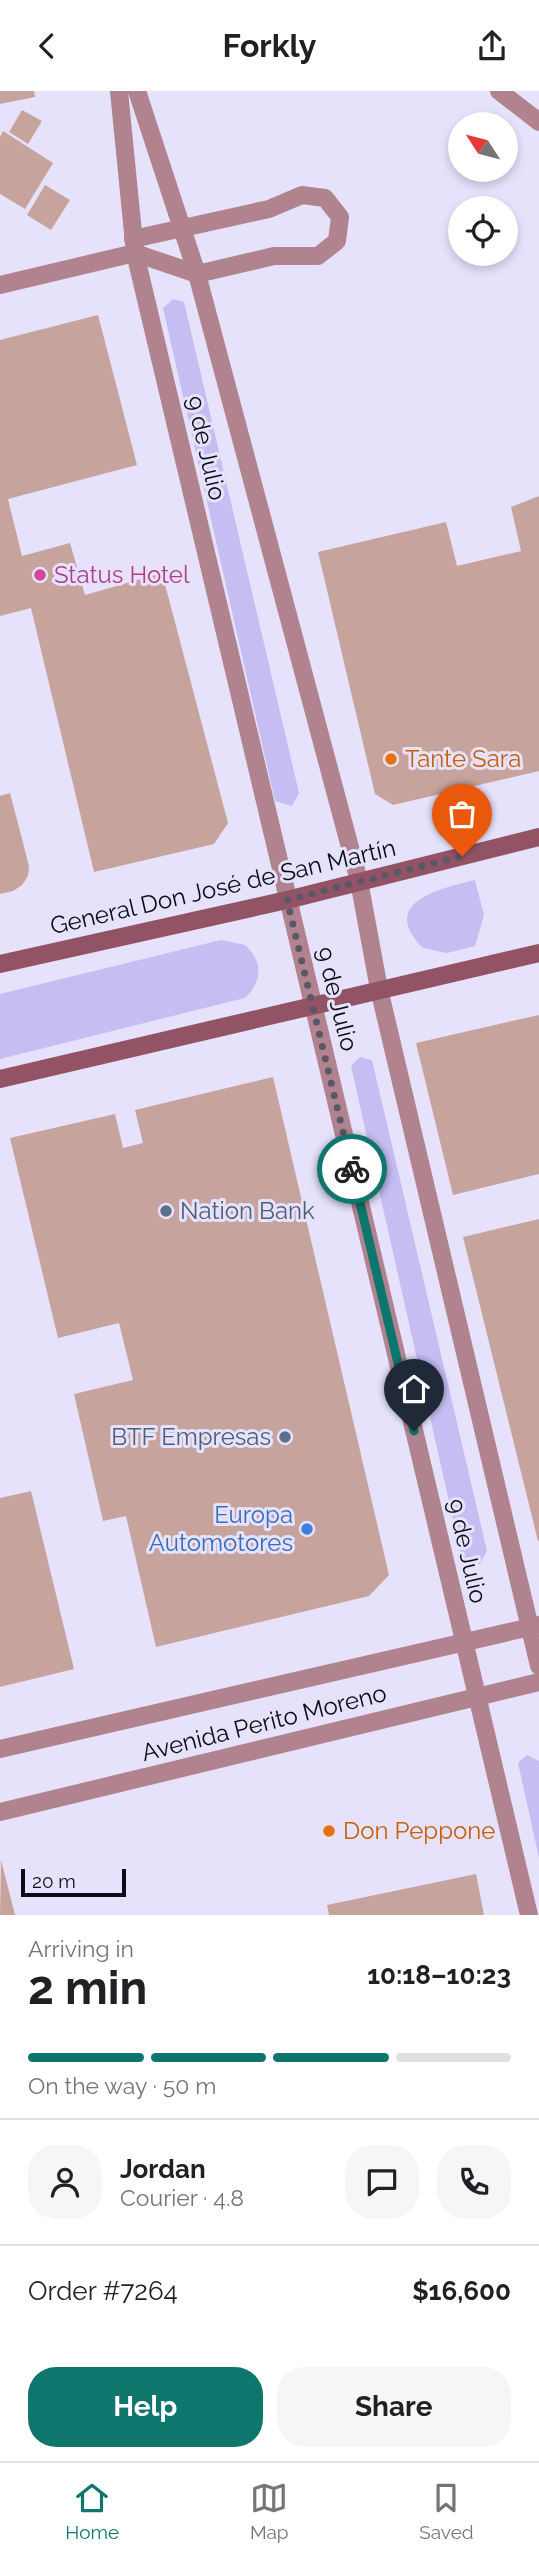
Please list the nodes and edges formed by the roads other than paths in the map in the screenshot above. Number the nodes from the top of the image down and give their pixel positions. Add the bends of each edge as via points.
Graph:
1 (119, 91) edge
2 (137, 91) edge
3 (499, 91) edge
4 (539, 122) edge
5 (184, 230) junction
6 (134, 246) junction
7 (197, 274) junction
8 (0, 285) edge
9 (539, 837) edge
10 (359, 880) junction
11 (287, 900) junction
12 (539, 953) edge
13 (0, 964) edge
14 (379, 989) junction
15 (313, 1004) junction
16 (0, 1079) edge
17 (534, 1626) edge
18 (464, 1645) junction
19 (539, 1666) edge
20 (539, 1682) edge
21 (477, 1696) junction
22 (0, 1749) edge
23 (0, 1812) edge
24 (529, 1915) edge

1 - 6 street, 9 de Julio
2 - 5 street, 9 de Julio
3 - 4 street
5 - 6 street
5 - 7 street, 9 de Julio
5 - 7 street via 269,209 302,195 325,198 340,217 337,241 318,256 274,256
6 - 7 street
6 - 8 street
6 - 11 street, 9 de Julio
7 - 10 street, 9 de Julio
9 - 10 main road, General Don José de San Martín
10 - 11 main road, General Don José de San Martín
10 - 14 street, 9 de Julio
11 - 13 main road, General Don José de San Martín
11 - 15 street, 9 de Julio
12 - 14 main road
14 - 15 main road
14 - 17 street, 9 de Julio
15 - 16 main road
15 - 18 street, 9 de Julio
17 - 18 street, Avenida Perito Moreno
17 - 19 street, 9 de Julio
18 - 21 street, 9 de Julio
18 - 22 street, Avenida Perito Moreno
20 - 21 street, Avenida Perito Moreno
21 - 23 street, Avenida Perito Moreno
21 - 24 street, 9 de Julio

